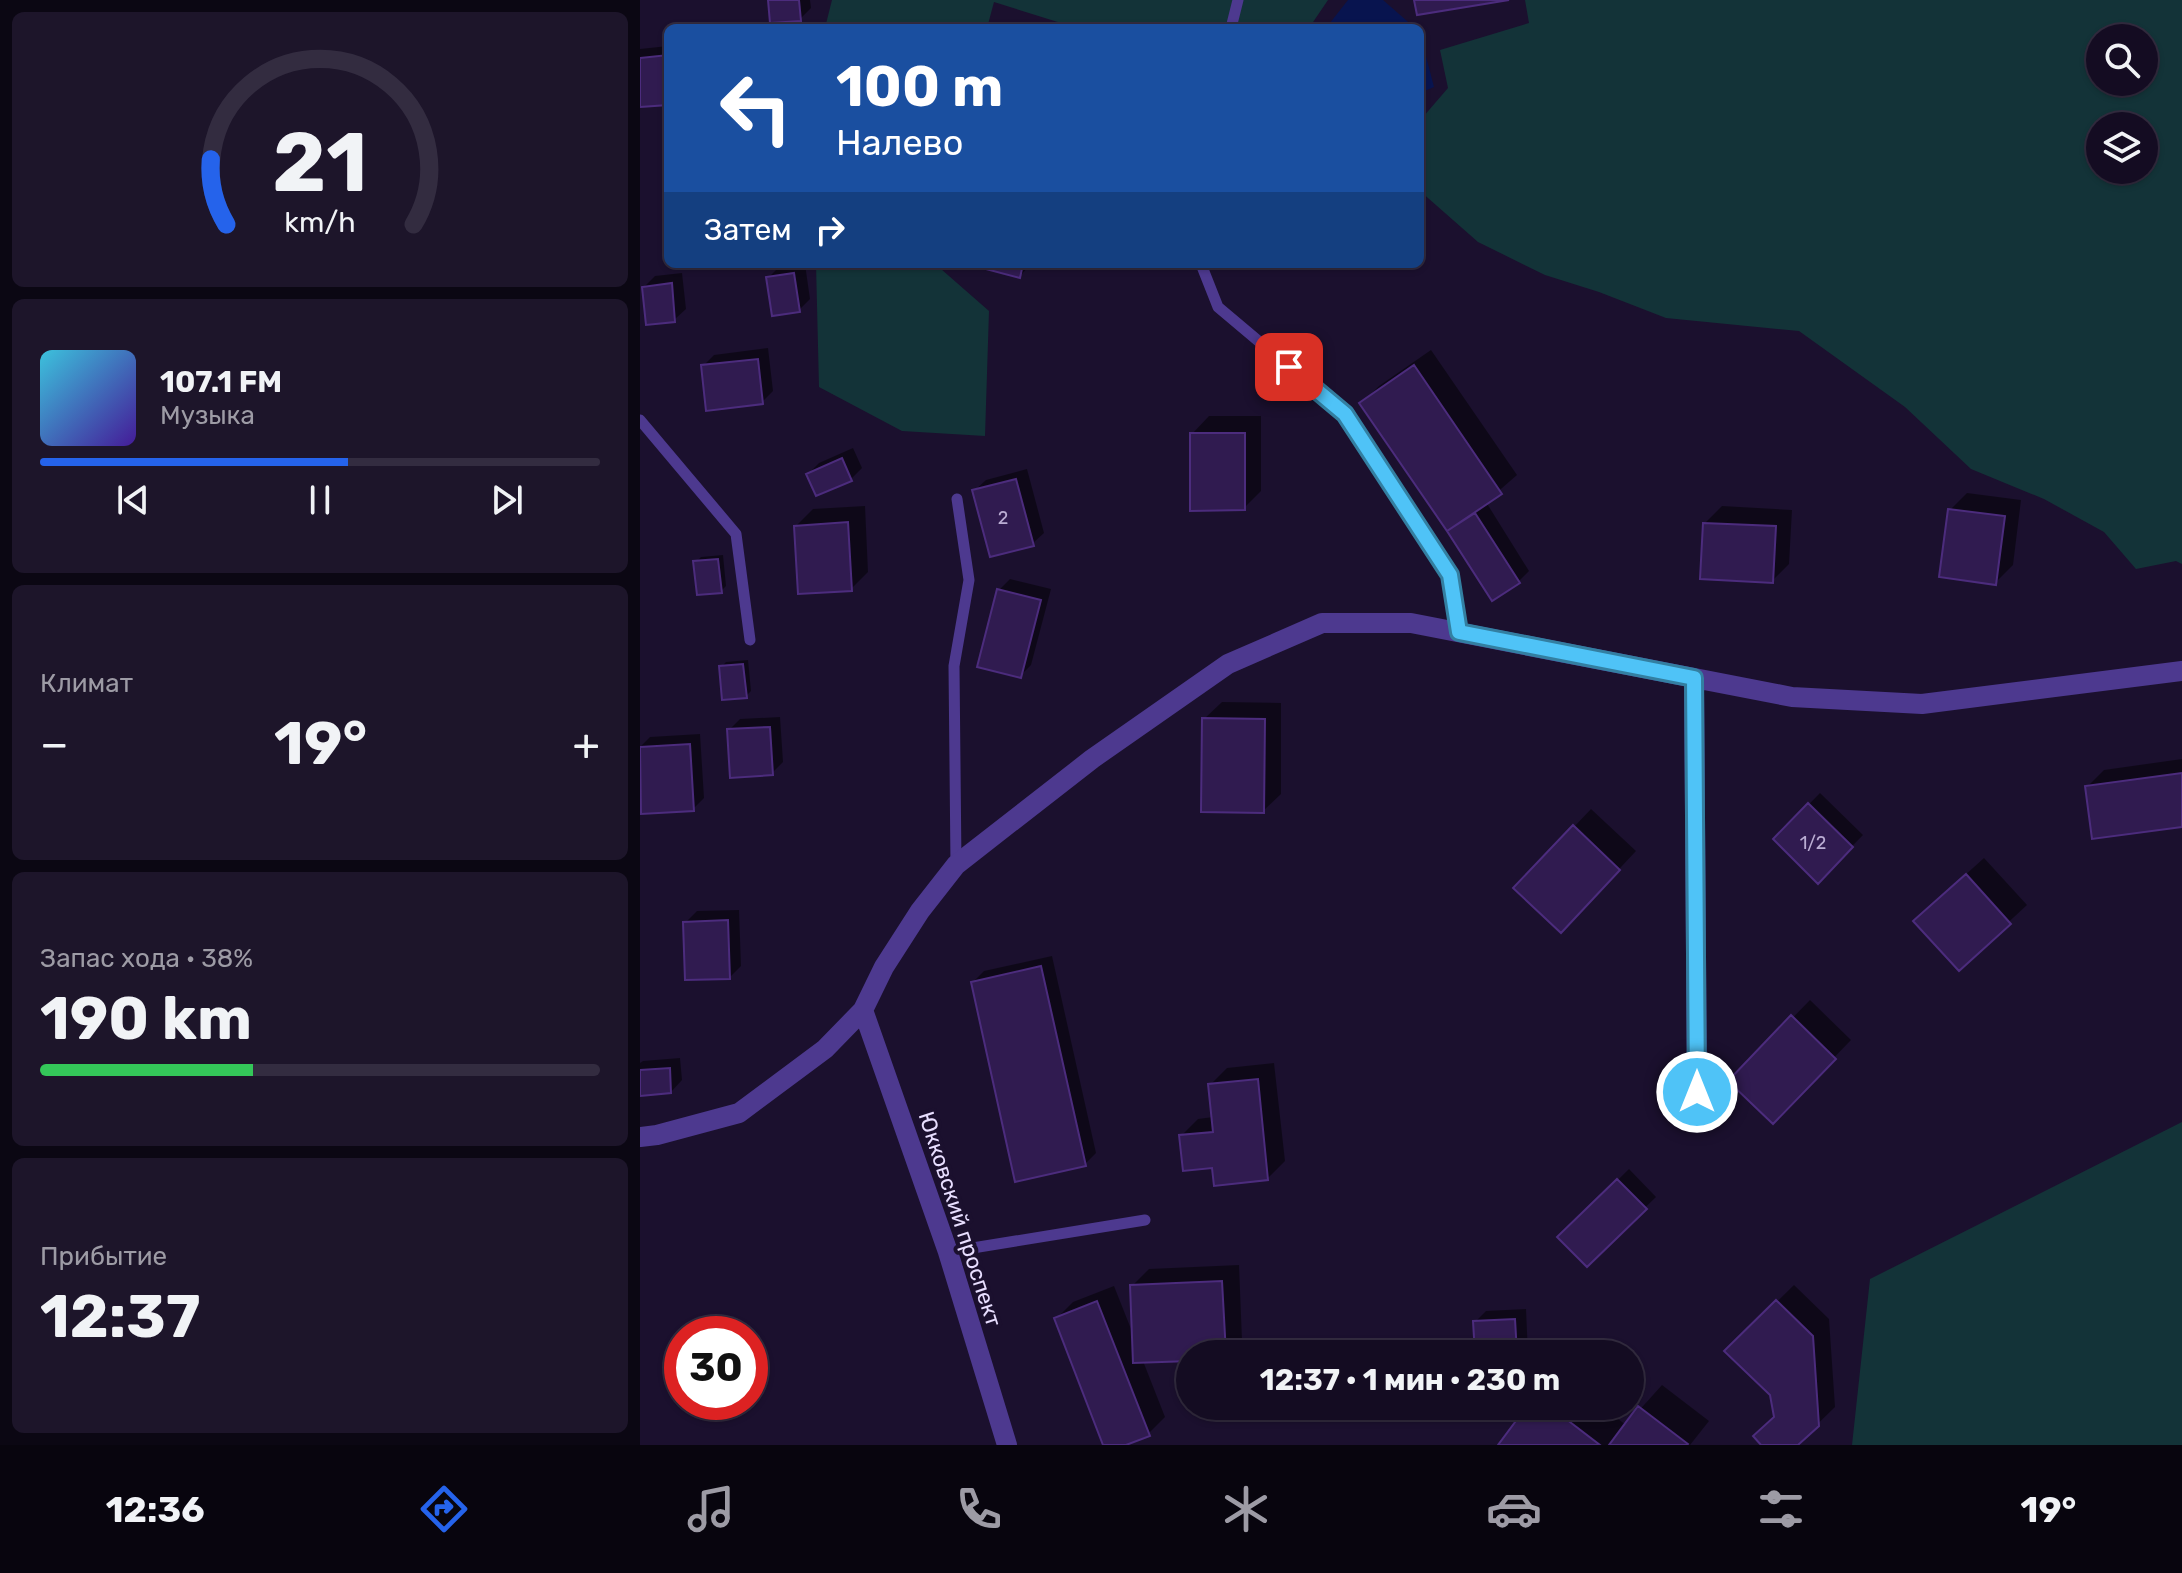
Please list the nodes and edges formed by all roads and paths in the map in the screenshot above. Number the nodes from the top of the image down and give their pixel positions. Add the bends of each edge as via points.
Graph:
1 (1238, 0) edge
2 (1232, 24) edge
3 (1203, 268) edge
4 (640, 420) edge
5 (957, 499) dead end
6 (1459, 632) junction
7 (750, 640) dead end
8 (2182, 671) edge
9 (1694, 678) junction
10 (956, 865) junction
11 (863, 1010) junction
12 (1697, 1092) dead end
13 (640, 1137) edge
14 (1145, 1220) dead end
15 (948, 1252) junction
16 (1007, 1445) edge

1 - 2 lane
3 - 6 lane via 1218,307 1345,414 1450,575
4 - 7 lane via 736,534
5 - 10 lane via 969,580 954,666
6 - 9 street
6 - 10 street via 1411,623 1322,623 1228,664 1092,759
8 - 9 street via 1922,704 1792,697
9 - 12 street
10 - 11 street via 884,967
11 - 13 street via 825,1049 739,1113
11 - 15 street, Юкковский проспект
14 - 15 lane
15 - 16 street, Юкковский проспект

